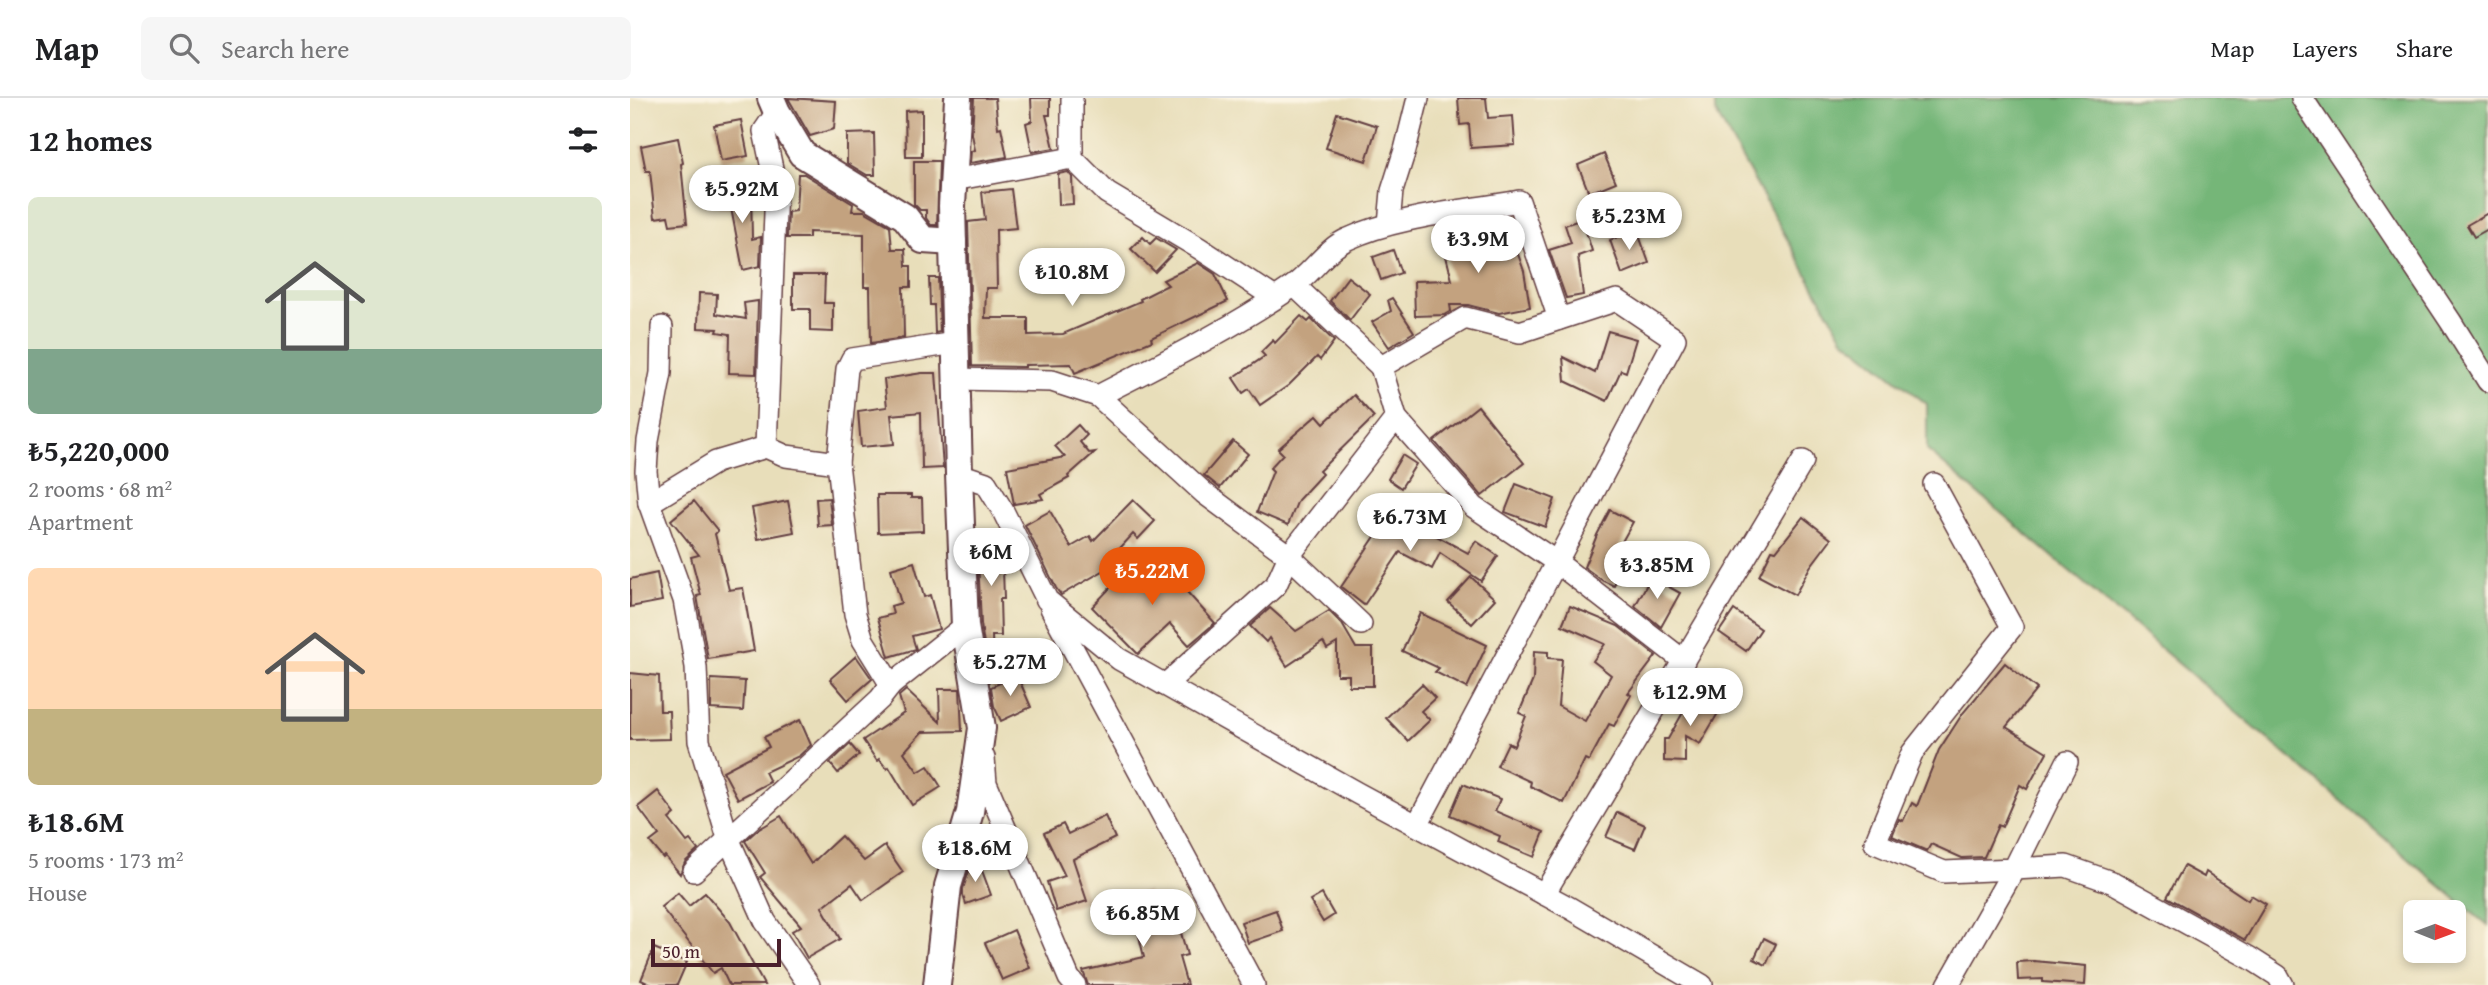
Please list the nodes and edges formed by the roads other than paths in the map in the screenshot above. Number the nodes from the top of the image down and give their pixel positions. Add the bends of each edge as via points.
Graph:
1 (958, 98) edge
2 (1072, 98) edge
3 (1418, 98) edge
4 (2302, 98) edge
5 (774, 105) edge
6 (1072, 158) junction
7 (953, 180) junction
8 (1389, 224) junction
9 (953, 242) junction
10 (1295, 286) junction
11 (1275, 298) junction
12 (1559, 319) junction
13 (662, 327) dead end
14 (955, 343) junction
15 (1381, 367) junction
16 (956, 379) junction
17 (2488, 381) edge
18 (1098, 396) junction
19 (1396, 418) junction
20 (766, 447) junction
21 (1803, 461) dead end
22 (838, 463) junction
23 (959, 474) junction
24 (1934, 484) dead end
25 (649, 503) junction
26 (1289, 556) junction
27 (1555, 561) junction
28 (1047, 600) junction
29 (1362, 625) dead end
30 (965, 626) junction
31 (1684, 661) junction
32 (891, 685) junction
33 (1166, 685) junction
34 (982, 728) junction
35 (2067, 762) dead end
36 (1417, 825) junction
37 (728, 838) junction
38 (2014, 869) junction
39 (694, 871) dead end
40 (1544, 894) junction
41 (809, 985) edge
42 (937, 985) edge
43 (1075, 985) edge
44 (1254, 985) edge
45 (1702, 985) edge
46 (1948, 985) edge
47 (2283, 985) edge

1 - 7 street
2 - 6 street
3 - 8 street via 1392,191
4 - 17 street
5 - 9 street via 802,154 905,217 923,240
5 - 20 street via 764,131 776,187
6 - 7 street
6 - 11 street via 1107,193
7 - 9 street
8 - 10 street via 1346,239
8 - 12 street via 1519,201
9 - 14 street
10 - 11 street
10 - 15 street
11 - 18 street via 1216,335
12 - 15 street via 1521,332 1465,318
12 - 27 street via 1617,300 1675,339
13 - 25 street via 662,373 648,441
14 - 16 street
14 - 22 street via 852,359 847,369
15 - 19 street
16 - 18 street via 1052,381
16 - 23 street
18 - 26 street via 1204,493
19 - 26 street
19 - 27 street via 1474,507
20 - 22 street via 786,456
20 - 25 street via 716,462
21 - 31 street
22 - 32 street via 855,614 863,640
23 - 28 street via 986,484
23 - 30 street
24 - 38 street via 2012,627 1912,752 1875,843 1944,872
25 - 37 street via 684,600 696,667 699,741
26 - 29 street
26 - 33 street via 1276,585
27 - 31 street
27 - 36 street
28 - 33 street via 1119,659
28 - 44 street
30 - 32 street
30 - 34 street
31 - 40 street
32 - 37 street
33 - 36 street
34 - 42 street via 970,812 948,886
34 - 43 street via 986,782
35 - 38 street
36 - 40 street
37 - 39 street
37 - 41 street via 765,920
38 - 46 street
38 - 47 street via 2066,866 2114,883 2250,958 2278,976
40 - 45 street

